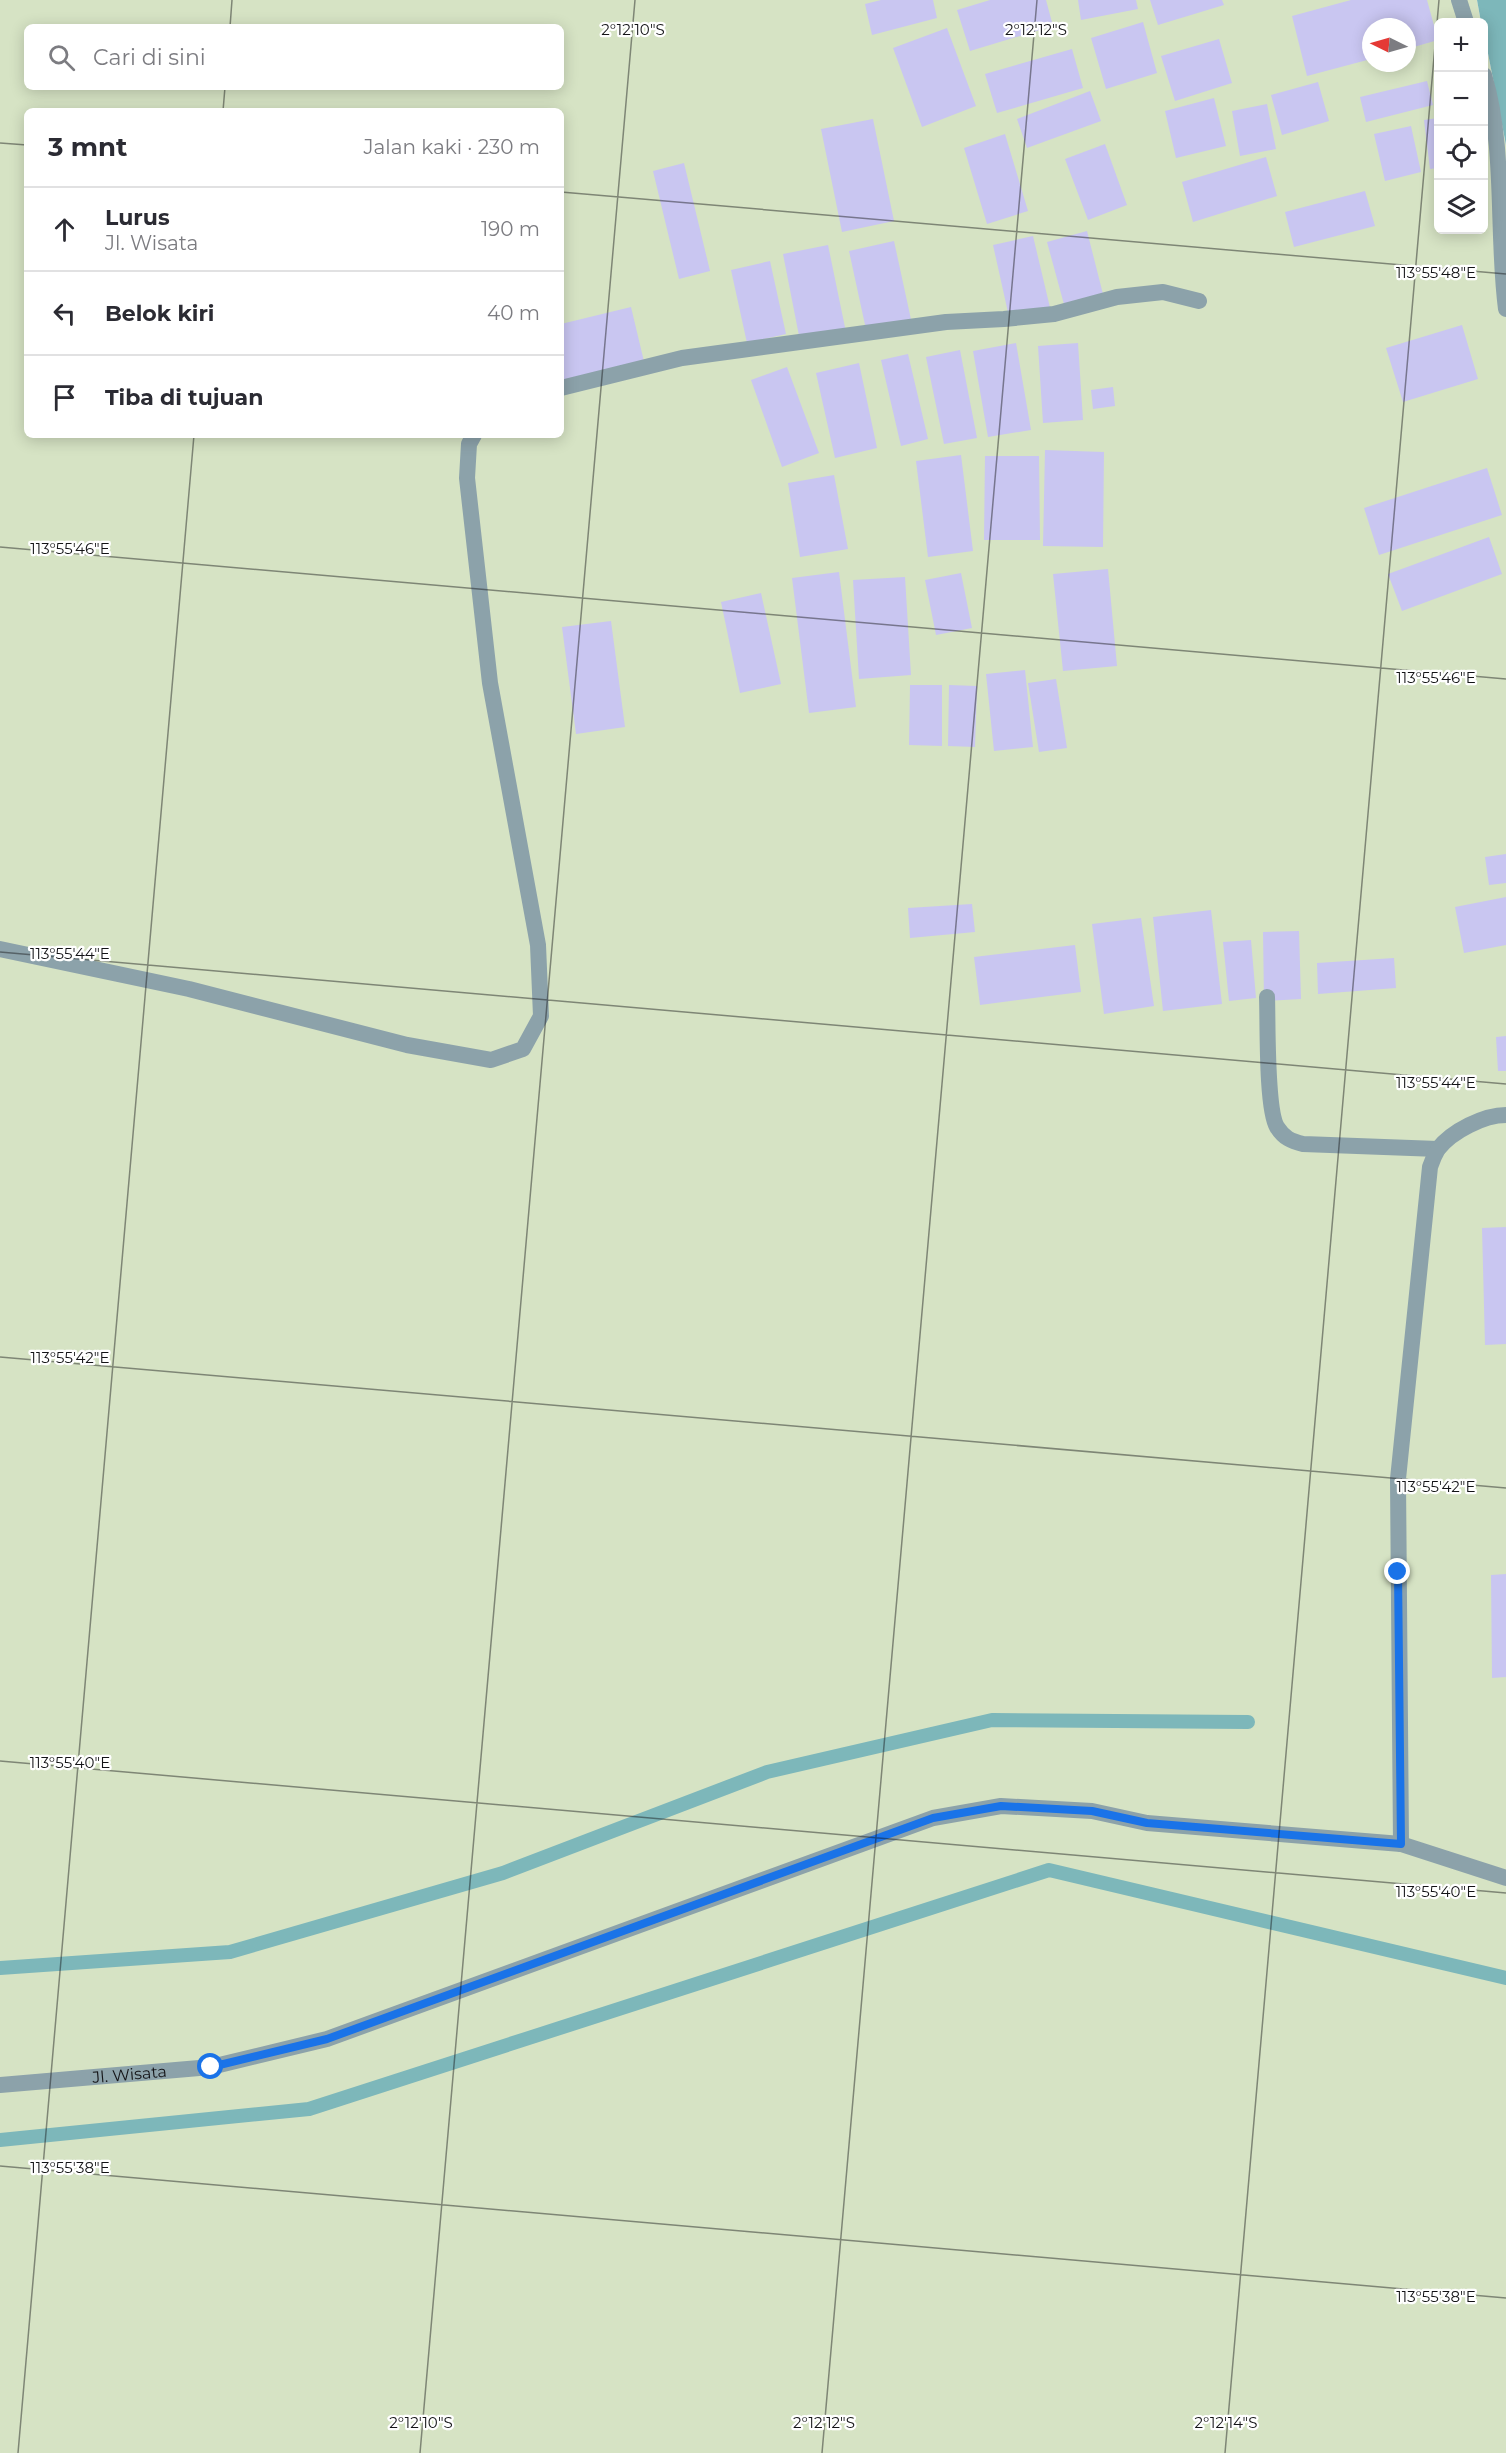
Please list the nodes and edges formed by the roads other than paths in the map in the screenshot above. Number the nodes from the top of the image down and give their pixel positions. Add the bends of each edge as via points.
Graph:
1 (1459, 0) edge
2 (1465, 18) edge
3 (1488, 88) edge
4 (1199, 301) dead end
5 (1506, 309) edge
6 (564, 387) edge
7 (472, 438) edge
8 (0, 949) edge
9 (1268, 997) dead end
10 (1506, 1115) edge
11 (1438, 1149) junction
12 (1401, 1844) junction
13 (1506, 1878) edge
14 (0, 2085) edge

1 - 2 street
3 - 5 street via 1497,132
4 - 6 street via 1163,292 1117,297 1054,314 946,322 682,358
7 - 8 street via 467,478 490,683 538,945 541,1016 523,1049 491,1060 407,1045 189,989
9 - 11 street via 1271,1105 1276,1125 1287,1140 1303,1144
10 - 11 street via 1496,1115 1458,1132
11 - 12 street via 1430,1167 1398,1479
12 - 13 street, Jl. Wisata
12 - 14 street, Jl. Wisata via 1147,1823 1092,1811 1001,1806 933,1818 327,2039 211,2067

